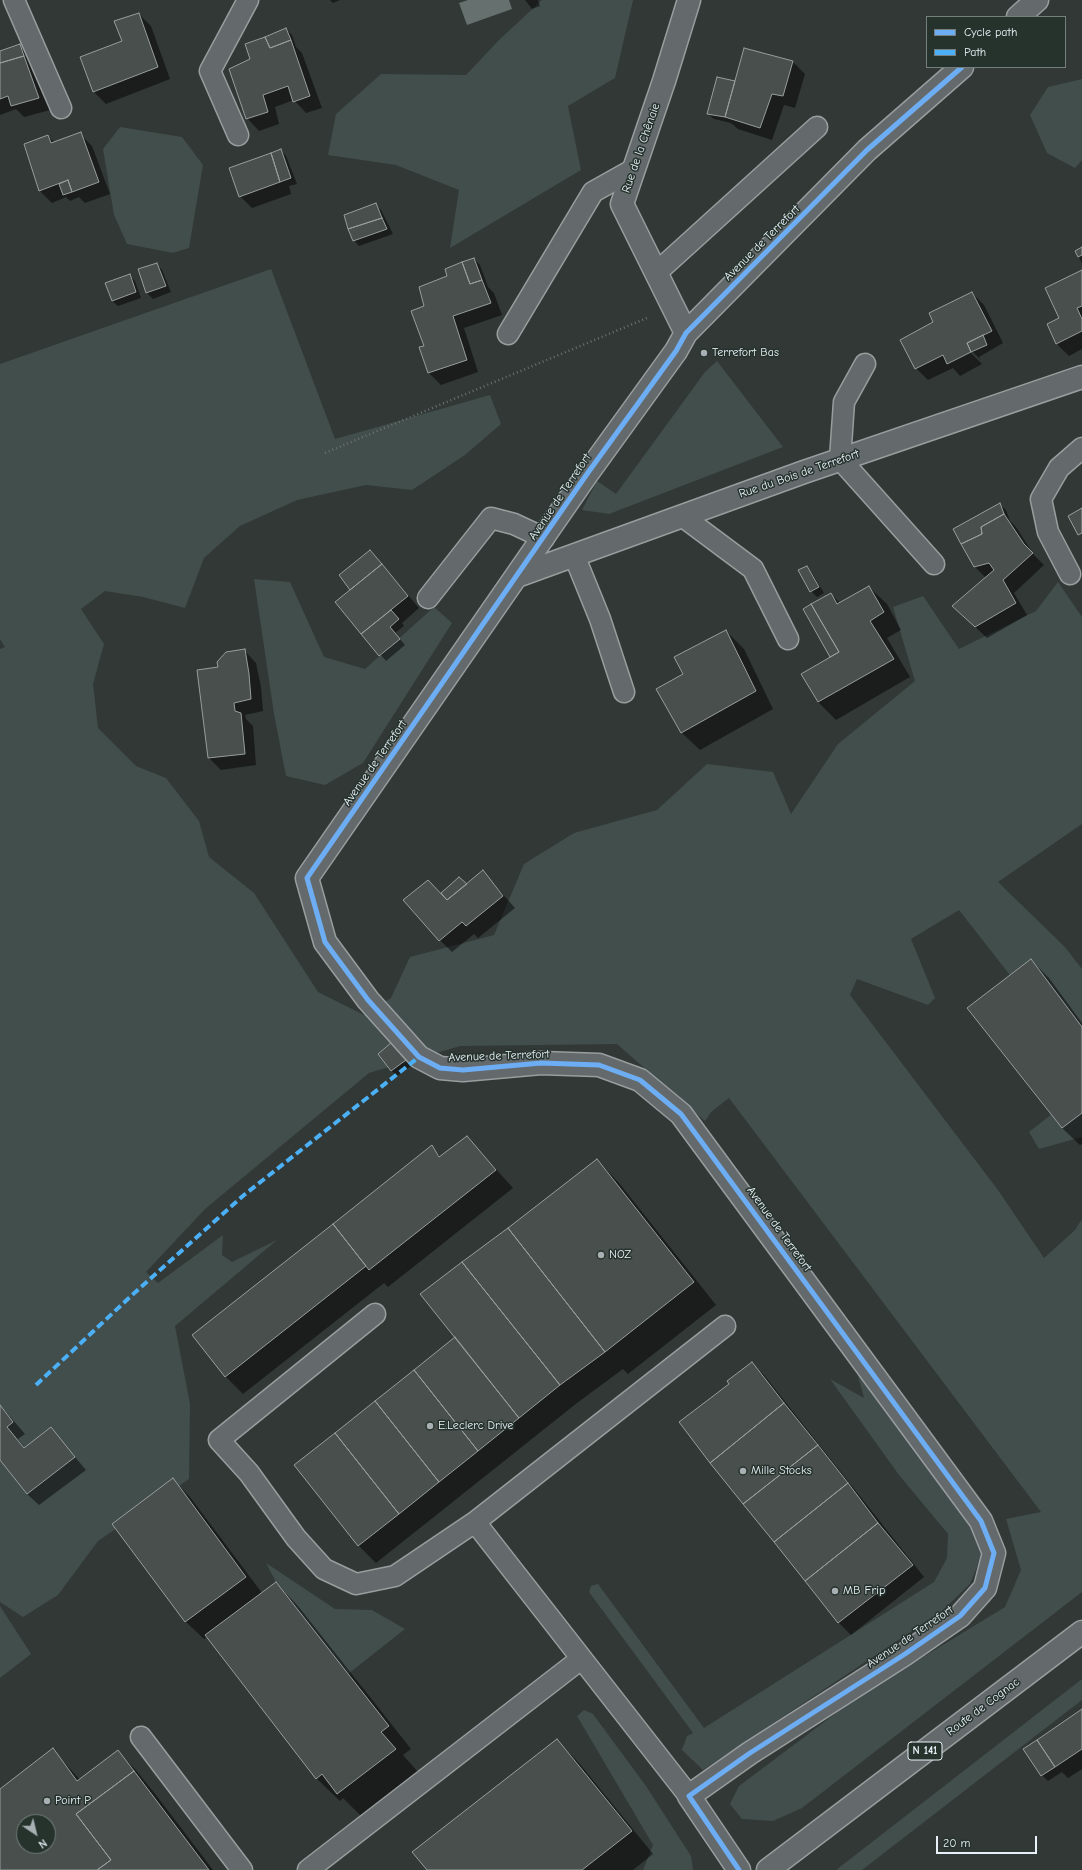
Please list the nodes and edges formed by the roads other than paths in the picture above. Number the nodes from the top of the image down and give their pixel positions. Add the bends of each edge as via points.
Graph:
1 (14, 0) edge
2 (248, 0) edge
3 (688, 0) edge
4 (1036, 0) edge
5 (1019, 16) edge
6 (961, 68) edge
7 (61, 108) dead end
8 (817, 127) dead end
9 (238, 135) dead end
10 (634, 169) junction
11 (656, 273) junction
12 (686, 333) junction
13 (508, 334) dead end
14 (865, 364) dead end
15 (1082, 377) edge
16 (1082, 448) edge
17 (840, 459) junction
18 (682, 516) junction
19 (544, 538) junction
20 (574, 555) junction
21 (934, 564) dead end
22 (1070, 574) dead end
23 (517, 576) junction
24 (428, 598) dead end
25 (788, 639) dead end
26 (624, 692) dead end
27 (375, 1314) dead end
28 (725, 1326) dead end
29 (475, 1522) junction
30 (1082, 1632) edge
31 (581, 1658) junction
32 (141, 1737) dead end
33 (689, 1796) junction
34 (242, 1870) edge
35 (308, 1870) edge
36 (739, 1870) edge
37 (768, 1870) edge

1 - 7 lane
2 - 9 lane via 210,71
3 - 10 street, Rue de la Chênaie
4 - 5 street
6 - 12 street, Avenue de Terrefort via 867,150
8 - 11 lane
10 - 11 street, Rue de la Chênaie via 622,204
10 - 13 lane via 593,192
11 - 12 street, Rue de la Chênaie
12 - 19 street, Avenue de Terrefort via 676,351
14 - 17 lane via 844,402
15 - 17 street, Rue du Bois de Terrefort
16 - 22 lane via 1059,468 1041,499 1048,532
17 - 18 street, Rue du Bois de Terrefort
17 - 21 lane
18 - 20 street, Rue du Bois de Terrefort
18 - 25 lane via 753,569
19 - 23 street, Avenue de Terrefort
19 - 24 lane via 514,524 491,518
20 - 23 street, Rue du Bois de Terrefort
20 - 26 lane via 600,619
23 - 33 street, Avenue de Terrefort via 307,878 325,942 368,1000 419,1057 440,1068 464,1070 541,1063 599,1065 640,1080 681,1114 981,1521 994,1552 985,1588 960,1616 750,1753
27 - 29 lane via 219,1440 249,1473 296,1538 324,1569 356,1584 395,1576
28 - 29 lane
29 - 31 lane
30 - 37 street, Route de Cognac / N 141
31 - 33 lane
31 - 35 lane
32 - 34 lane
33 - 36 street

